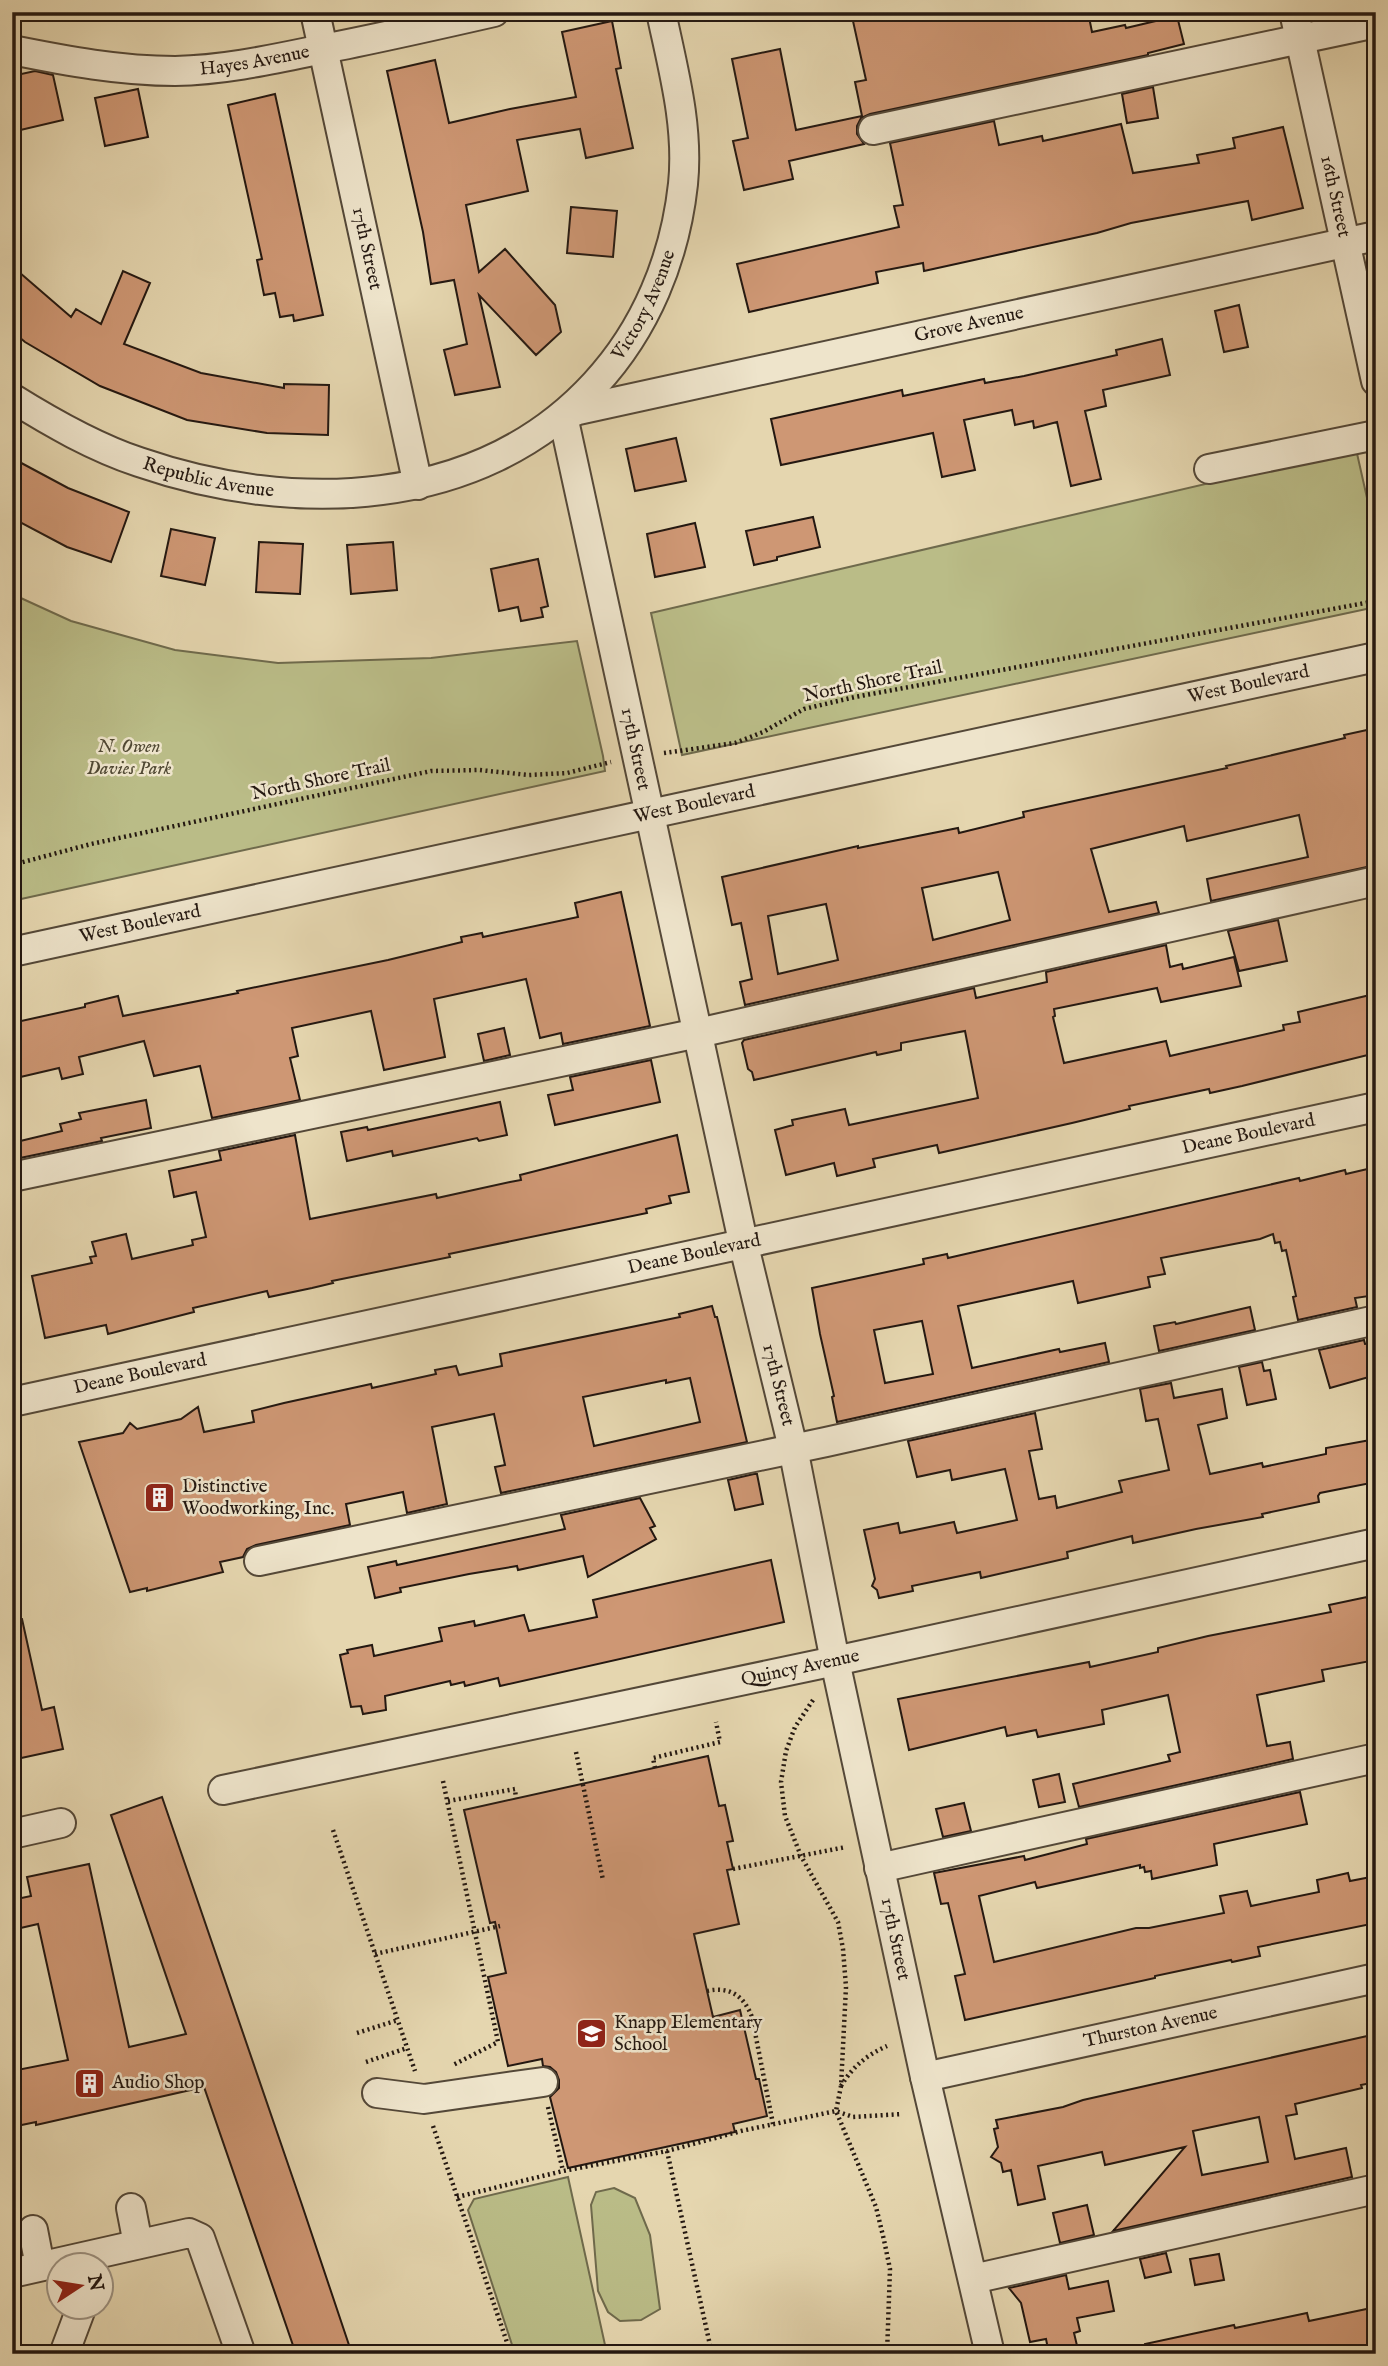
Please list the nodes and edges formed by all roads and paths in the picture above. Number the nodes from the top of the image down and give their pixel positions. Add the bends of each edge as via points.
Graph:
1 (315, 12) edge
2 (494, 12) edge
3 (661, 12) edge
4 (1376, 23) edge
5 (1297, 26) edge
6 (323, 49) junction
7 (12, 50) edge
8 (873, 130) dead end
9 (1376, 236) edge
10 (1345, 243) junction
11 (1376, 381) edge
12 (12, 398) edge
13 (563, 416) junction
14 (1376, 435) edge
15 (1209, 469) dead end
16 (418, 485) junction
17 (1376, 601) edge
18 (1376, 657) edge
19 (637, 756) junction
20 (650, 815) junction
21 (12, 866) edge
22 (1376, 881) edge
23 (12, 952) edge
24 (698, 1034) junction
25 (1376, 1107) edge
26 (12, 1177) edge
27 (744, 1246) junction
28 (1376, 1320) edge
29 (12, 1402) edge
30 (793, 1448) junction
31 (1376, 1543) edge
32 (259, 1561) dead end
33 (835, 1661) junction
34 (813, 1700) dead end
35 (716, 1722) dead end
36 (576, 1752) dead end
37 (1376, 1758) edge
38 (655, 1768) dead end
39 (443, 1781) dead end
40 (223, 1790) dead end
41 (516, 1799) dead end
42 (448, 1801) junction
43 (61, 1823) dead end
44 (12, 1834) edge
45 (846, 1847) dead end
46 (801, 1856) junction
47 (879, 1868) junction
48 (733, 1869) dead end
49 (603, 1880) dead end
50 (500, 1926) dead end
51 (476, 1932) junction
52 (375, 1954) dead end
53 (1376, 1978) edge
54 (707, 1991) dead end
55 (397, 2020) dead end
56 (357, 2033) dead end
57 (887, 2046) dead end
58 (407, 2048) dead end
59 (366, 2062) dead end
60 (441, 2071) dead end
61 (925, 2077) junction
62 (542, 2082) joint
63 (841, 2086) junction
64 (377, 2093) dead end
65 (836, 2111) junction
66 (902, 2114) dead end
67 (773, 2124) junction
68 (667, 2151) junction
69 (563, 2171) junction
70 (1376, 2189) edge
71 (457, 2197) dead end
72 (131, 2208) dead end
73 (33, 2230) dead end
74 (138, 2244) junction
75 (116, 2250) edge
76 (46, 2265) edge
77 (40, 2266) junction
78 (12, 2273) edge
79 (973, 2279) junction
80 (77, 2320) edge
81 (64, 2354) edge
82 (241, 2354) edge
83 (712, 2354) edge
84 (887, 2354) edge
85 (990, 2354) edge

1 - 6 street, 17th Street
2 - 6 street, Hayes Avenue
3 - 13 street, Victory Avenue via 679,93 684,152 673,241 653,297 623,349
4 - 5 street
5 - 8 street
5 - 10 street, 16th Street
6 - 7 street, Hayes Avenue via 264,62 176,71 82,64
6 - 16 street, 17th Street
9 - 10 street, Grove Avenue
10 - 11 street, 16th Street
10 - 13 street, Grove Avenue
12 - 16 street, Republic Avenue via 93,444 137,462 217,483 323,494
13 - 16 street, Victory Avenue via 502,455
13 - 19 street, 17th Street
14 - 15 street
17 - 19 path, North Shore Trail via 855,697 804,709 735,743
18 - 20 street, West Boulevard
19 - 20 street, 17th Street
19 - 21 path, North Shore Trail via 567,773 431,771 91,844
20 - 23 street, West Boulevard
20 - 24 street, 17th Street
22 - 24 street
24 - 26 street
24 - 27 street, 17th Street
25 - 27 street, Deane Boulevard
27 - 29 street, Deane Boulevard
27 - 30 street, 17th Street
28 - 30 street
30 - 32 street
30 - 33 street, 17th Street
31 - 33 street, Quincy Avenue
33 - 40 street, Quincy Avenue
33 - 47 street, 17th Street
34 - 46 path via 795,1727 781,1782 785,1816
35 - 38 path via 720,1742 653,1758
36 - 49 path
37 - 47 street
39 - 42 path
41 - 42 path via 515,1789
42 - 51 path
43 - 44 street
45 - 46 path
46 - 48 path
46 - 63 path via 838,1922 843,1949 846,1987
47 - 61 street, 17th Street
50 - 51 path
51 - 52 path
51 - 60 path via 498,2042
53 - 61 street, Thurston Avenue
54 - 67 path via 728,1990 747,2004
55 - 56 path
57 - 63 path via 855,2066
58 - 59 path
61 - 79 street, 17th Street
62 - 64 street via 424,2099
62 - 69 path
63 - 65 path
65 - 66 path via 853,2117
65 - 67 path
65 - 84 path via 876,2207 884,2240 890,2269
67 - 68 path
68 - 69 path
68 - 83 path
69 - 71 path
70 - 79 street
72 - 74 street
73 - 77 street
74 - 75 street
74 - 82 street via 189,2233 200,2238
76 - 77 street
77 - 78 street
79 - 85 street, 17th Street
80 - 81 street

